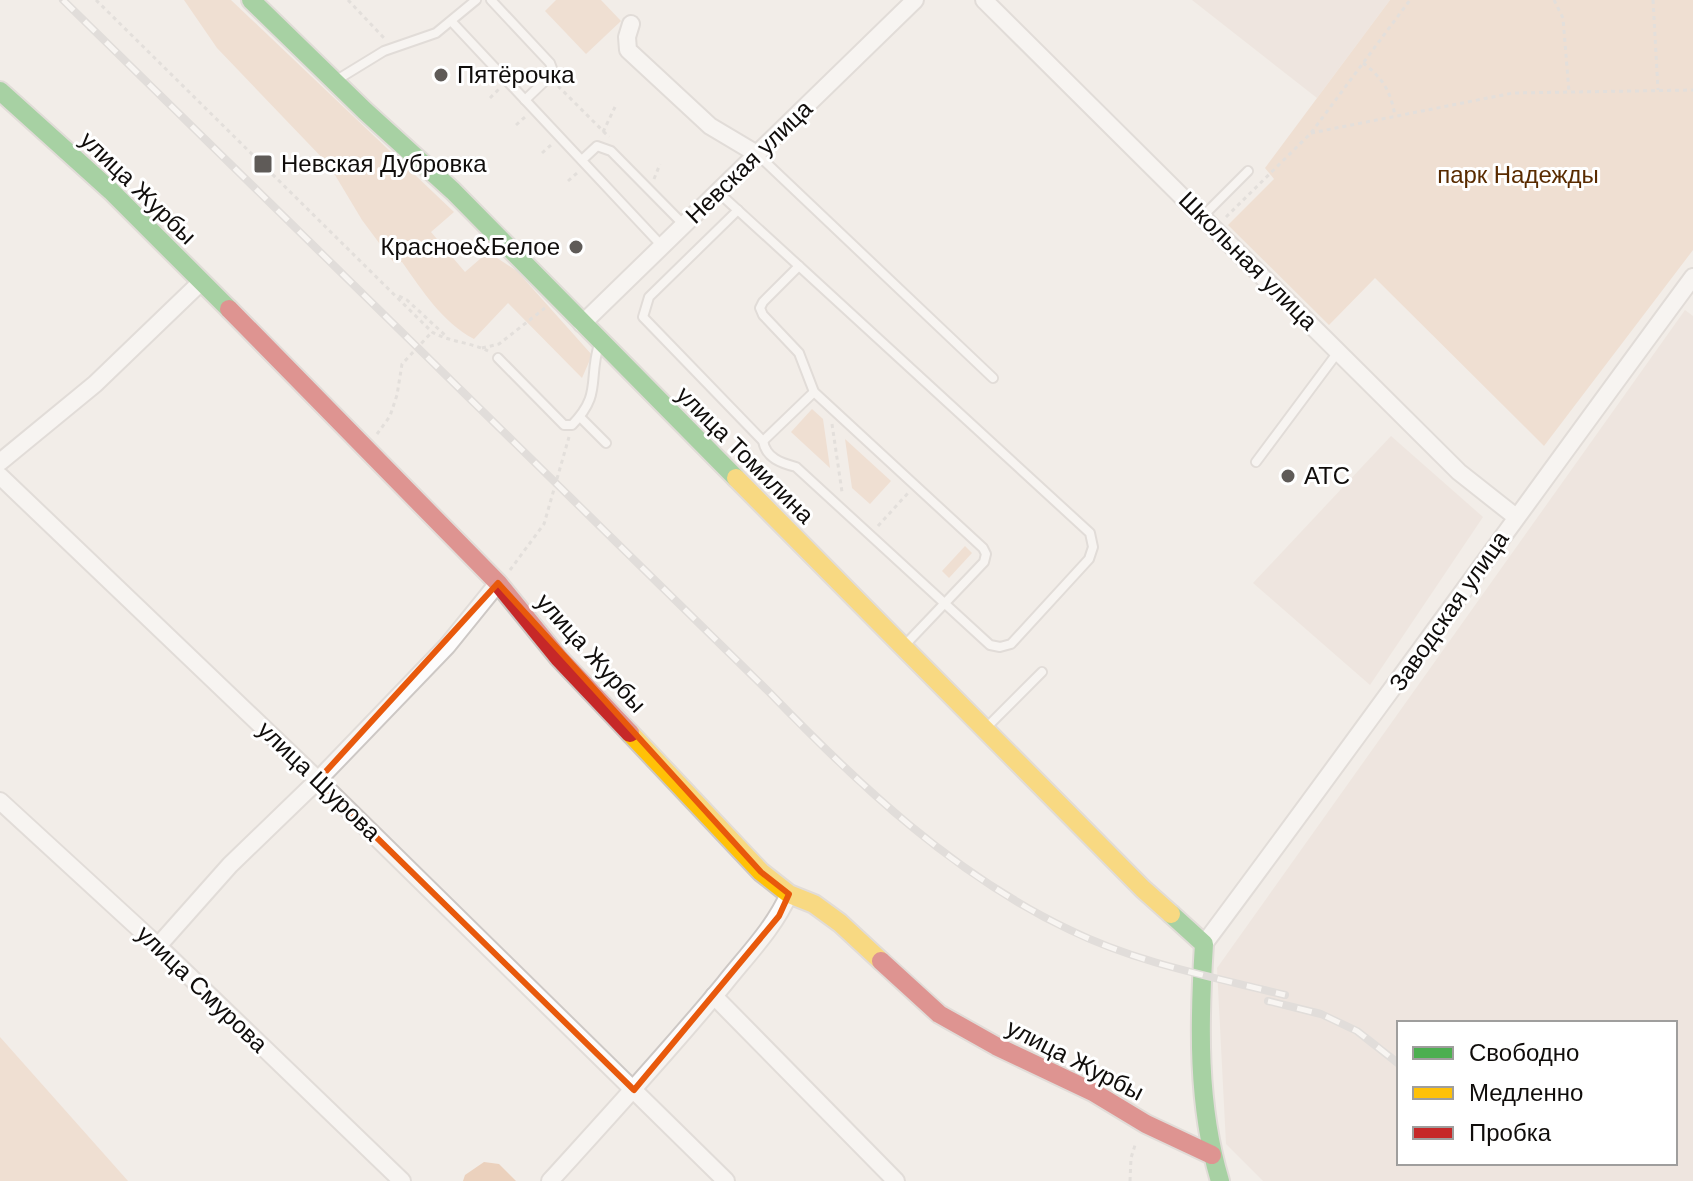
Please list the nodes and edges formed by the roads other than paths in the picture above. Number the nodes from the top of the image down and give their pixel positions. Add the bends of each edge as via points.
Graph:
1 (251, 0) edge
2 (476, 0) edge
3 (491, 0) edge
4 (915, 0) edge
5 (984, 0) edge
6 (452, 22) junction
7 (631, 24) dead end
8 (334, 81) junction
9 (0, 91) edge
10 (525, 100) junction
11 (757, 154) junction
12 (582, 160) junction
13 (1248, 171) dead end
14 (718, 192) junction
15 (738, 210) junction
16 (1209, 222) junction
17 (684, 225) junction
18 (662, 246) junction
19 (799, 266) junction
20 (1693, 277) edge
21 (200, 283) junction
22 (582, 324) junction
23 (600, 342) junction
24 (1338, 352) junction
25 (498, 358) road end
26 (993, 378) dead end
27 (814, 392) junction
28 (580, 417) junction
29 (763, 441) junction
30 (606, 443) dead end
31 (0, 462) edge
32 (1256, 462) dead end
33 (0, 476) edge
34 (1516, 517) junction
35 (498, 583) junction
36 (945, 604) junction
37 (903, 647) junction
38 (1042, 672) dead end
39 (985, 728) junction
40 (318, 780) junction
41 (0, 801) edge
42 (789, 894) junction
43 (1204, 944) junction
44 (158, 946) junction
45 (714, 996) junction
46 (634, 1090) junction
47 (1212, 1155) junction
48 (402, 1181) edge
49 (550, 1181) edge
50 (726, 1181) edge
51 (896, 1181) edge
52 (1220, 1181) edge

1 - 8 street, улица Томилина
2 - 6 lane
3 - 10 lane via 553,71
4 - 11 street, Невская улица
5 - 16 street, Школьная улица
6 - 8 lane
6 - 10 lane
7 - 11 street via 628,50 710,126
8 - 22 street, улица Томилина via 453,191
9 - 21 street, улица Журбы via 111,191
10 - 12 lane
11 - 14 street, Невская улица
11 - 26 lane
12 - 17 lane via 597,146 611,151
12 - 18 lane
13 - 16 lane
14 - 15 lane
14 - 17 street, Невская улица
15 - 19 lane
15 - 29 lane via 649,297 643,317
16 - 24 street, Школьная улица
17 - 18 street, Невская улица
18 - 22 street, Невская улица
19 - 27 lane via 760,308 799,353
19 - 36 lane via 1090,533 1089,559 1011,644 990,645
20 - 34 street, Заводская улица
21 - 31 street via 95,384
21 - 35 street, улица Журбы
22 - 23 street, улица Томилина
23 - 28 lane via 588,409
23 - 37 street, улица Томилина
24 - 32 lane
24 - 34 street, Школьная улица via 1459,472
25 - 28 lane via 564,425
27 - 29 lane
27 - 36 lane via 983,548 984,562
28 - 30 lane
29 - 36 lane via 779,463 796,467
33 - 40 street, улица Щурова
34 - 43 street, Заводская улица
35 - 40 street via 447,646
35 - 42 street, улица Журбы via 559,658 761,872
36 - 37 lane
37 - 39 street, улица Томилина
38 - 39 lane
39 - 43 street, улица Томилина
40 - 44 street via 230,865
40 - 46 street, улица Щурова
41 - 44 street, улица Смурова
42 - 45 street via 779,916
42 - 47 street, улица Журбы via 840,923 939,1014
43 - 47 street via 1199,1020
44 - 48 street, улица Смурова
45 - 46 street
45 - 51 street
46 - 49 street
46 - 50 street, улица Щурова
47 - 52 street

